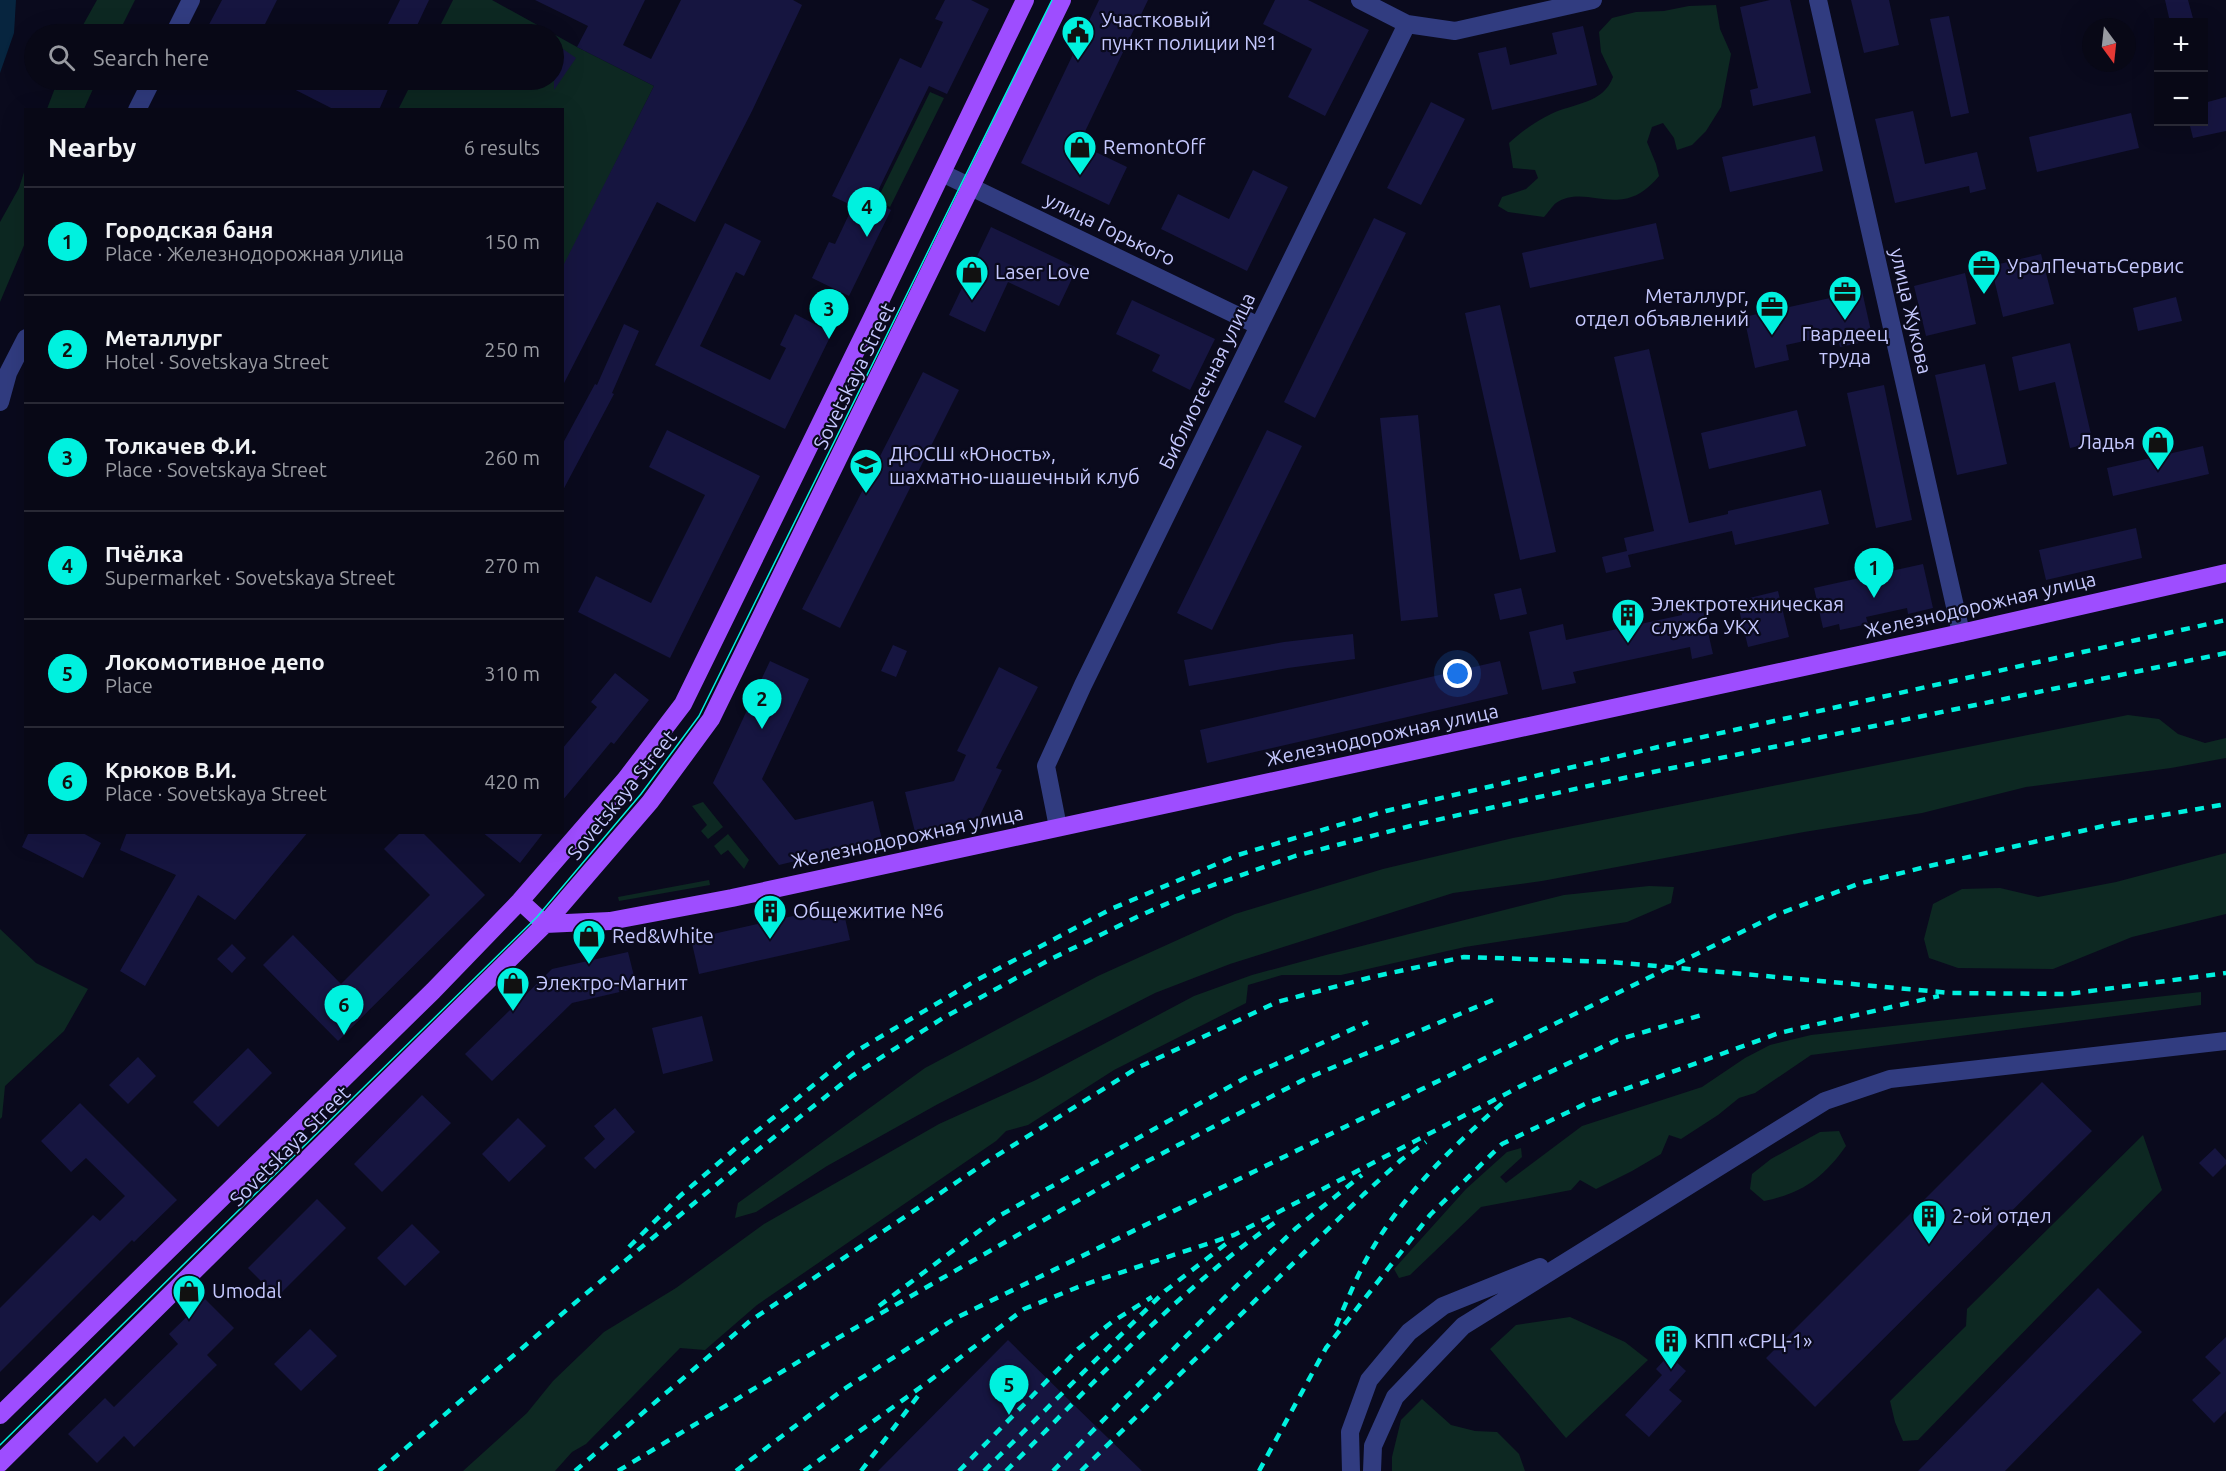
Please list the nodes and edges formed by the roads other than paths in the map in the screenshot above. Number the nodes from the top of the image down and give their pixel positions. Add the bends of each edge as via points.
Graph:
1 (190, 0) edge
2 (1025, 0) edge
3 (1062, 0) edge
4 (1360, 0) edge
5 (1593, 0) edge
6 (1818, 0) edge
7 (179, 24) edge
8 (1407, 24) junction
9 (147, 90) edge
10 (138, 108) edge
11 (942, 173) junction
12 (971, 187) junction
13 (1259, 326) junction
14 (24, 342) edge
15 (0, 402) edge
16 (2226, 573) edge
17 (1961, 633) junction
18 (1058, 827) junction
19 (520, 901) junction
20 (545, 924) junction
21 (2226, 1041) edge
22 (1581, 1251) junction
23 (0, 1415) edge
24 (0, 1463) edge
25 (1351, 1471) edge
26 (1372, 1471) edge

1 - 7 street
2 - 11 main road, Sovetskaya Street
3 - 12 main road, Sovetskaya Street
4 - 8 street
5 - 8 street via 1455,31
6 - 17 street, улица Жукова
8 - 13 street, Библиотечная улица
9 - 10 street
11 - 12 street, улица Горького
11 - 19 main road, Sovetskaya Street via 683,704 625,780
12 - 13 street, улица Горького
12 - 20 main road, Sovetskaya Street via 711,719 650,802
13 - 18 street, Библиотечная улица via 1046,766
14 - 15 street via 8,373
16 - 17 main road, Железнодорожная улица
17 - 18 main road, Железнодорожная улица
18 - 20 main road, Железнодорожная улица via 620,920
19 - 20 main road
19 - 23 main road, Sovetskaya Street
20 - 24 main road, Sovetskaya Street
21 - 22 street via 1890,1079 1825,1101
22 - 25 street via 1443,1306 1409,1332 1369,1380 1350,1432
22 - 26 street via 1463,1326 1395,1397 1373,1446

